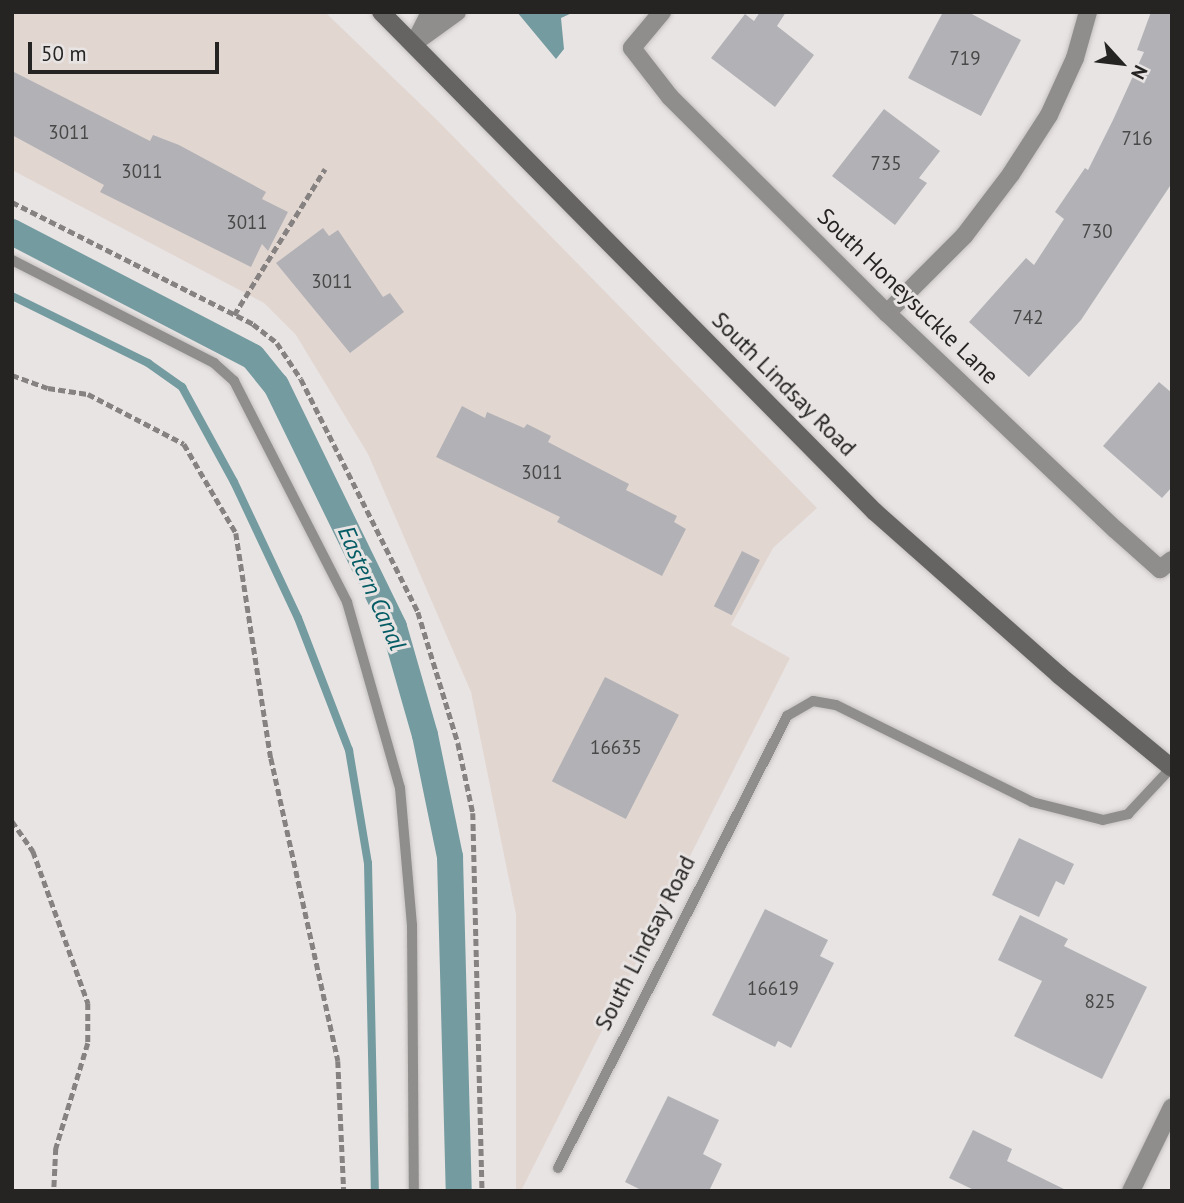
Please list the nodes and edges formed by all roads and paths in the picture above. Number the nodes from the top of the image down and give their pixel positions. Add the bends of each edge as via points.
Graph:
1 (381, 12) edge
2 (430, 12) edge
3 (457, 12) edge
4 (662, 12) edge
5 (1088, 12) edge
6 (414, 43) junction
7 (325, 169) dead end
8 (12, 260) edge
9 (887, 313) junction
10 (234, 315) dead end
11 (12, 375) edge
12 (1166, 564) edge
13 (1172, 768) edge
14 (12, 821) edge
15 (1172, 1107) edge
16 (558, 1168) dead end
17 (54, 1191) edge
18 (344, 1191) edge
19 (414, 1191) edge
20 (1131, 1191) edge

1 - 6 main road, South Lindsay Road
2 - 6 street
3 - 6 street
4 - 9 street, South Honeysuckle Lane via 632,48 670,97
5 - 9 street via 1075,58 1049,115 1011,174 964,236
6 - 13 main road, South Lindsay Road via 875,512 1059,676
7 - 10 path
8 - 19 lane via 215,363 234,381 347,602 400,788 412,925
9 - 12 street, South Honeysuckle Lane
11 - 18 path via 48,388 88,394 184,444 236,533 271,758 338,1061
13 - 16 lane, South Lindsay Road via 1128,814 1102,820 1032,802 836,705 813,701 787,716
14 - 17 path via 33,851 88,1003 88,1043 56,1148
15 - 20 street

